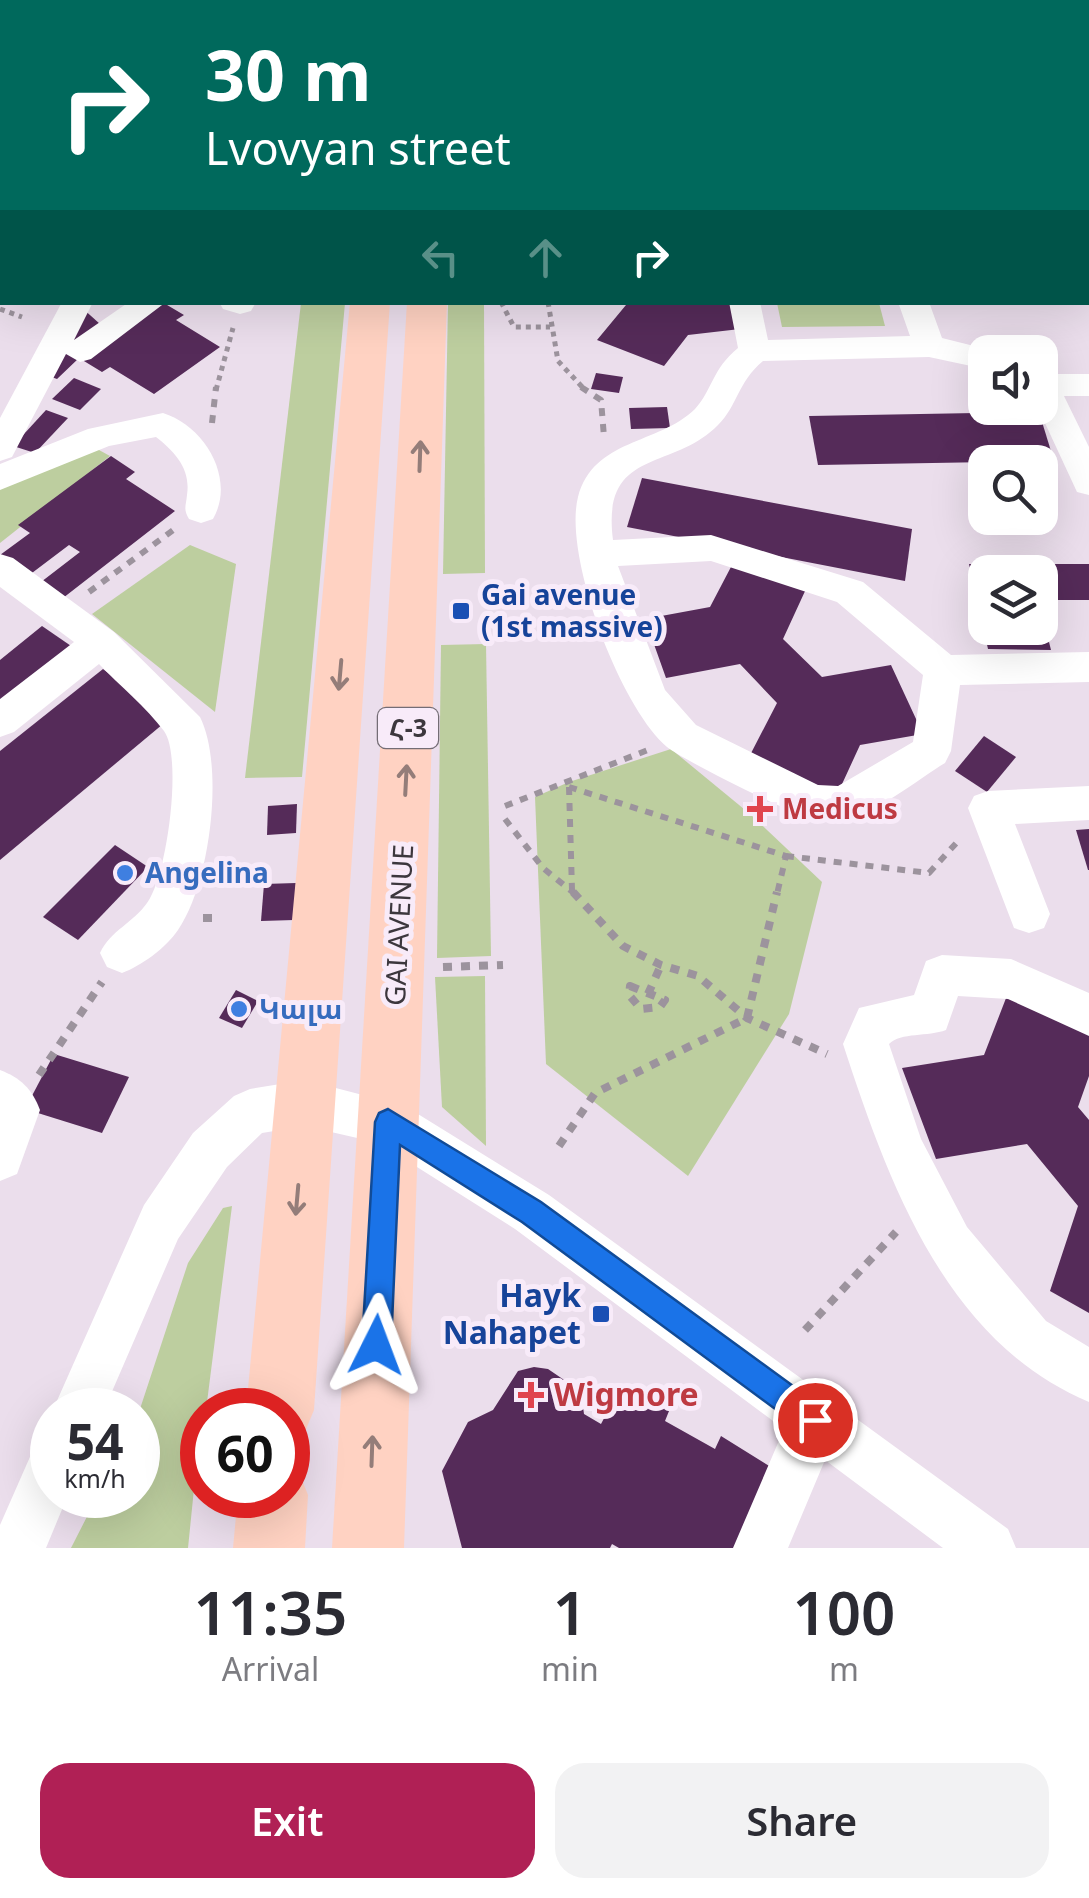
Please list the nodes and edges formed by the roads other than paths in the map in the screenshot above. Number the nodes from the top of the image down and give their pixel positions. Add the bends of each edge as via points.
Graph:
1 (76, 305) edge
2 (147, 305) edge
3 (370, 305) edge
4 (427, 305) edge
5 (745, 305) edge
6 (914, 305) edge
7 (929, 346) junction
8 (80, 351) dead end
9 (755, 351) junction
10 (968, 354) edge
11 (1089, 385) edge
12 (1058, 386) edge
13 (1058, 417) edge
14 (0, 449) edge
15 (0, 478) edge
16 (1089, 483) edge
17 (201, 510) road end
18 (595, 554) junction
19 (0, 568) edge
20 (101, 642) junction
21 (1089, 666) edge
22 (942, 670) junction
23 (0, 721) edge
24 (1089, 803) edge
25 (1029, 914) dead end
26 (122, 953) road end
27 (1089, 1015) edge
28 (8, 1101) edge
29 (305, 1102) junction
30 (388, 1122) junction
31 (0, 1157) edge
32 (1089, 1376) edge
33 (88, 1388) edge
34 (282, 1388) edge
35 (815, 1420) junction
36 (31, 1518) edge
37 (271, 1518) edge
38 (18, 1548) edge
39 (268, 1548) edge
40 (368, 1548) edge
41 (760, 1548) edge
42 (989, 1548) edge

1 - 14 street
2 - 8 street
3 -> 29 main road, Հ-3
30 -> 4 main road, GAI AVENUE / Հ-3
5 - 9 street
6 - 7 street
7 - 9 street
7 - 10 street
9 - 18 street via 730,373 707,416 607,474 593,505
11 - 12 street
13 - 16 street
15 - 17 street via 89,439 163,425 184,440 206,473
18 - 22 street via 710,548 850,592
18 - 22 street via 649,699 682,736 813,802 843,804 930,751
19 - 20 street
20 - 23 street
20 - 26 street via 186,728 191,758 188,847 176,888 162,918
21 - 22 street
24 - 25 street via 988,808
27 - 32 street via 1011,979 942,975 930,1015 875,1023 866,1044 886,1108 950,1244 1028,1339
28 - 31 street
29 - 30 street
29 - 33 street via 250,1112 210,1150 160,1222
29 -> 34 main road, Հ-3
30 - 35 street via 532,1212
40 -> 30 main road, GAI AVENUE / Հ-3
35 - 41 street
35 - 42 street
36 - 38 street
37 - 39 main road

